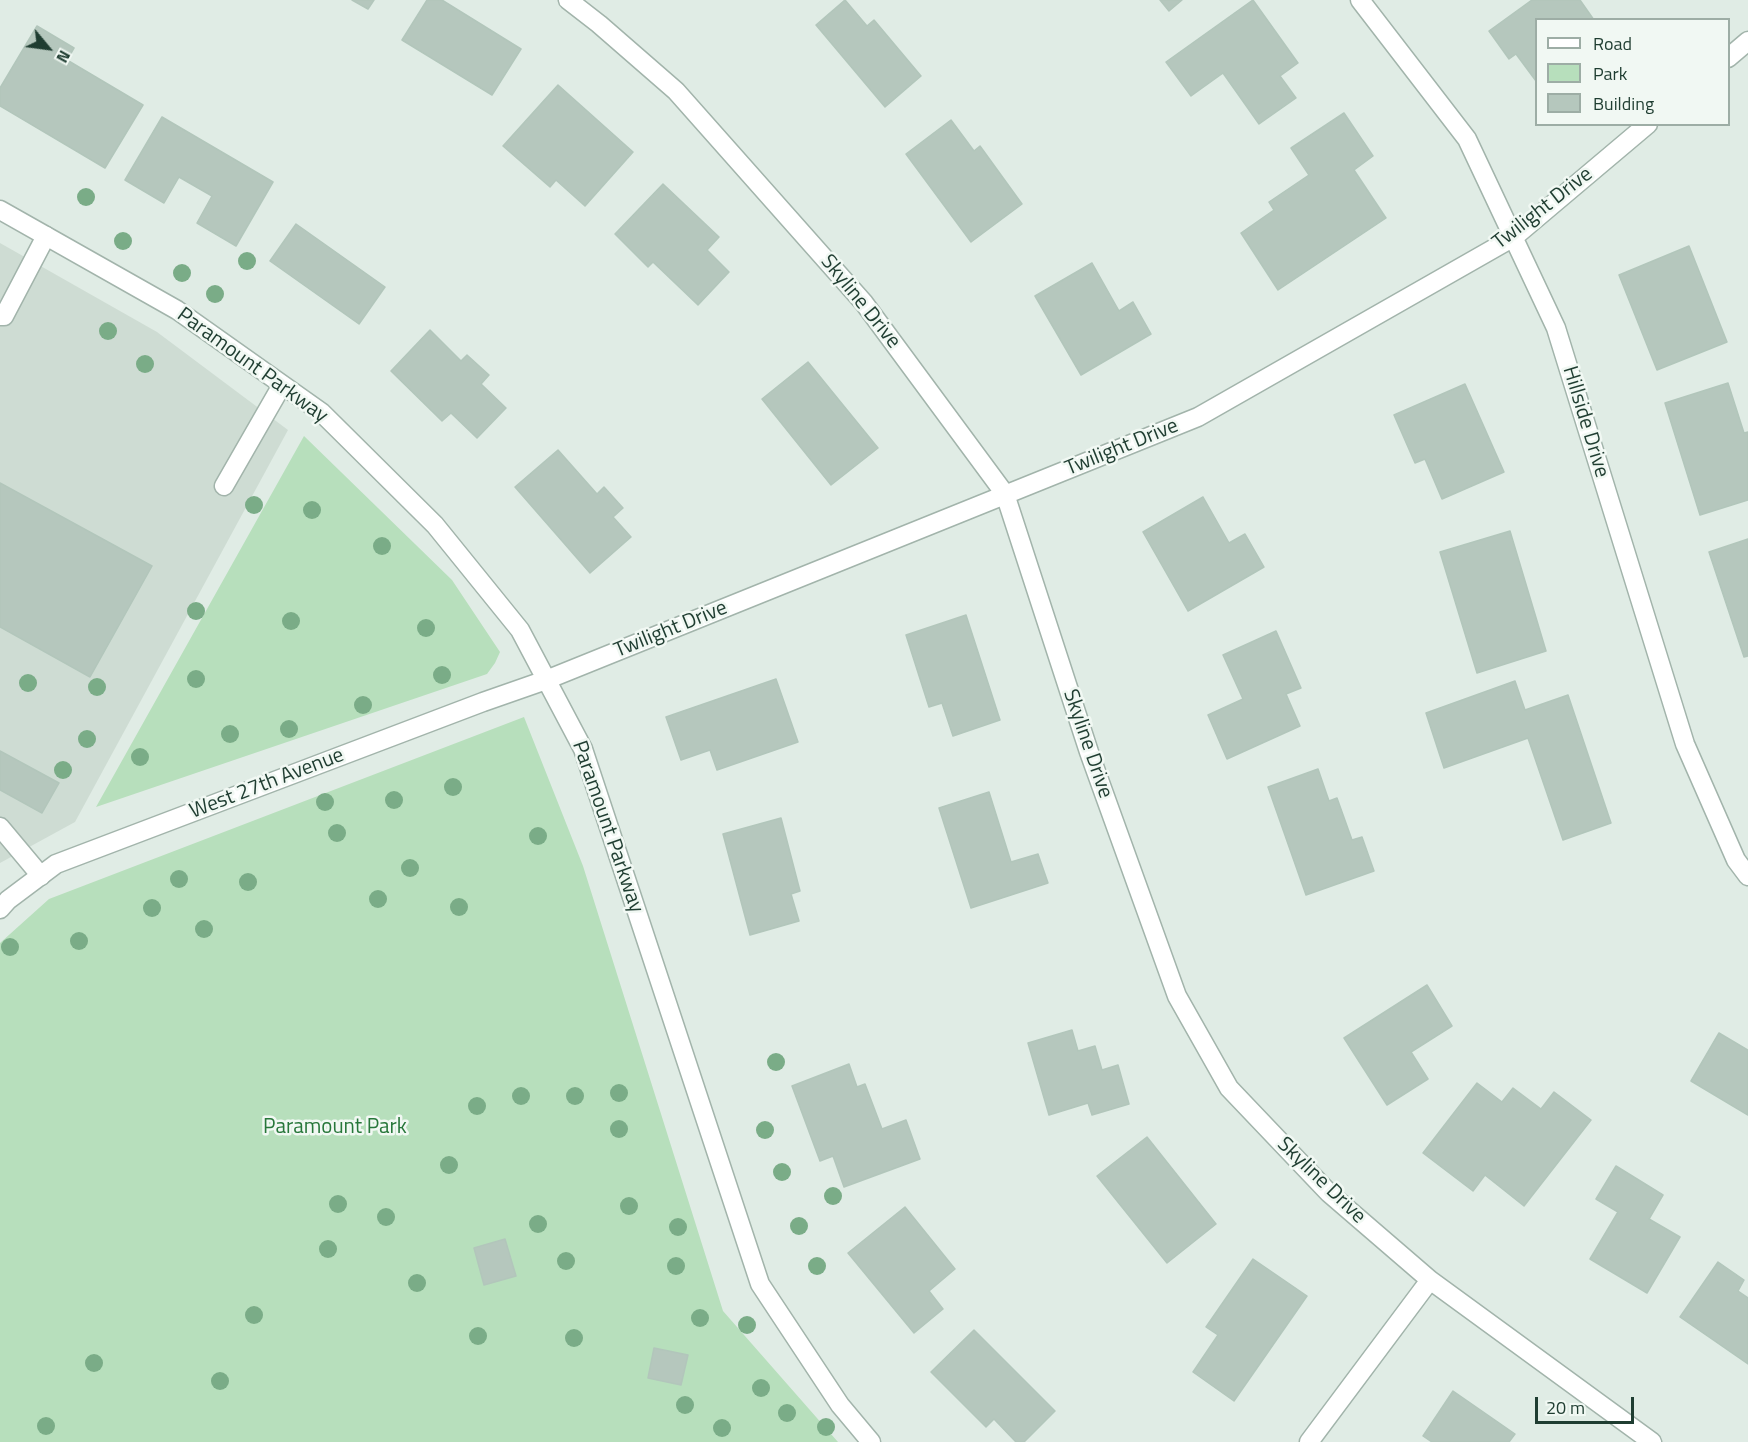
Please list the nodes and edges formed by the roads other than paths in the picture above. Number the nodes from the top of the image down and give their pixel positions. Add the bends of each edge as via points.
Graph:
1 (568, 0) edge
2 (1360, 0) edge
3 (1748, 41) edge
4 (1730, 56) edge
5 (1646, 126) edge
6 (0, 210) edge
7 (46, 236) junction
8 (1514, 237) junction
9 (0, 316) edge
10 (282, 385) junction
11 (224, 486) dead end
12 (1005, 494) junction
13 (546, 680) junction
14 (0, 827) edge
15 (41, 876) junction
16 (1748, 876) edge
17 (0, 909) edge
18 (1430, 1280) junction
19 (871, 1442) edge
20 (1309, 1442) edge
21 (1652, 1442) edge

1 - 12 street, Skyline Drive via 676,91 857,294
2 - 8 street, Hillside Drive via 1467,139
3 - 4 street
5 - 8 street, Twilight Drive
6 - 7 street, Paramount Parkway
7 - 9 street via 4,316
7 - 10 street, Paramount Parkway via 177,310
8 - 12 street, Twilight Drive via 1198,417
8 - 16 street, Hillside Drive via 1556,328 1685,744 1736,860
10 - 11 street
10 - 13 street, Paramount Parkway via 321,412 435,525 520,630
12 - 13 street, Twilight Drive
12 - 18 street, Skyline Drive via 1089,752 1177,996 1229,1088 1329,1193
13 - 15 street, West 27th Avenue via 56,864
13 - 19 street, Paramount Parkway via 583,749 760,1284 840,1405
14 - 15 street
15 - 17 street, West 27th Avenue
18 - 20 street
18 - 21 street, Skyline Drive

